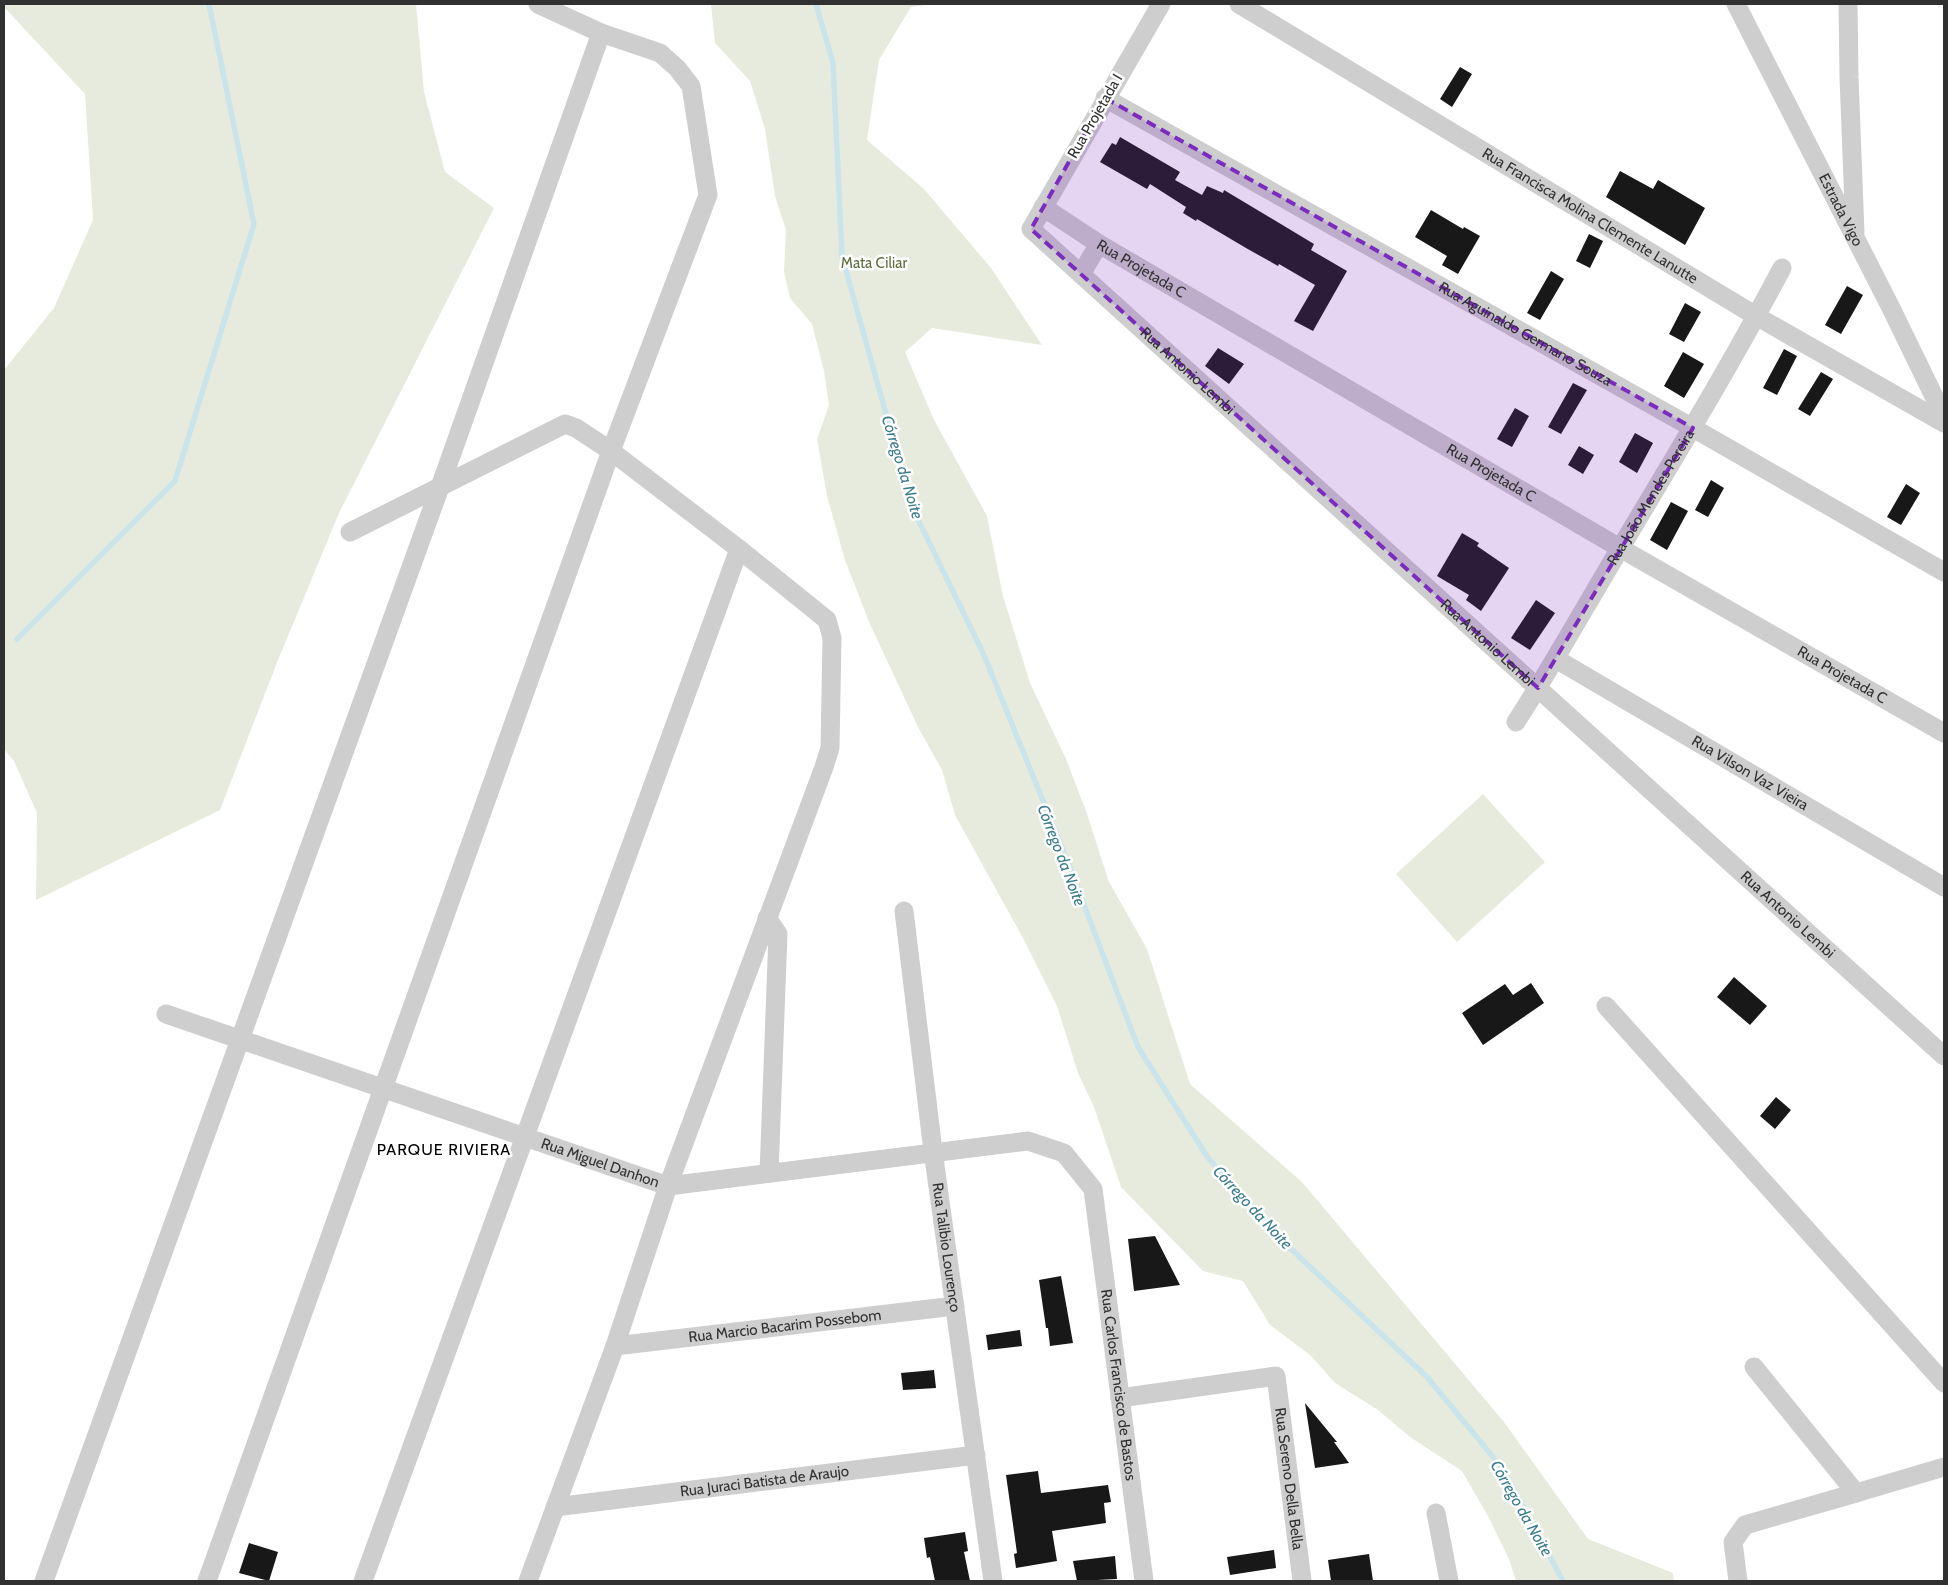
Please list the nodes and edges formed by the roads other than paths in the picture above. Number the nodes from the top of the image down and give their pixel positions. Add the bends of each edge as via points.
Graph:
1 (538, 4) edge
2 (1161, 4) edge
3 (1240, 4) edge
4 (1736, 4) edge
5 (1848, 4) edge
6 (601, 33) junction
7 (1105, 98) junction
8 (1043, 207) junction
9 (1031, 229) joint
10 (1855, 237) junction
11 (1099, 244) junction
12 (1782, 268) dead end
13 (1081, 274) junction
14 (1756, 316) junction
15 (1944, 418) edge
16 (1944, 423) edge
17 (1693, 428) junction
18 (611, 451) junction
19 (440, 487) junction
20 (350, 532) dead end
21 (1620, 548) junction
22 (739, 549) junction
23 (1944, 572) edge
24 (1556, 659) junction
25 (1538, 688) junction
26 (1516, 722) dead end
27 (1944, 733) edge
28 (1944, 887) edge
29 (904, 911) dead end
30 (767, 918) junction
31 (1606, 1006) dead end
32 (166, 1014) dead end
33 (240, 1040) junction
34 (1944, 1056) edge
35 (383, 1089) junction
36 (524, 1137) junction
37 (933, 1151) junction
38 (769, 1173) junction
39 (668, 1186) junction
40 (1093, 1188) joint
41 (955, 1306) junction
42 (615, 1346) junction
43 (1754, 1367) dead end
44 (1944, 1383) edge
45 (1120, 1398) junction
46 (976, 1455) junction
47 (1944, 1467) edge
48 (1856, 1493) junction
49 (555, 1507) junction
50 (1436, 1513) dead end
51 (44, 1581) edge
52 (207, 1581) edge
53 (363, 1581) edge
54 (528, 1581) edge
55 (993, 1581) edge
56 (1144, 1581) edge
57 (1302, 1581) edge
58 (1449, 1581) edge
59 (1738, 1581) edge

1 - 6 street
2 - 7 street, Rua Projetada I
3 - 14 street, Rua Francisca Molina Clemente Lanutte
4 - 10 street, Estrada Vigo
5 - 10 street
6 - 18 street via 660,53 678,68 691,86 708,195
6 - 19 street
7 - 8 street, Rua Projetada I
7 - 17 street, Rua Aguinaldo Germano Souza
8 - 9 street, Rua Projetada I
8 - 11 street, Rua Projetada C
9 - 13 street, Rua Antonio Lembi
10 - 15 street, Estrada Vigo
11 - 13 street
11 - 21 street, Rua Projetada C
12 - 14 street, Rua João Mendes Pereira
13 - 25 street, Rua Antonio Lembi
14 - 16 street, Rua Francisca Molina Clemente Lanutte
14 - 17 street, Rua João Mendes Pereira
17 - 21 street, Rua João Mendes Pereira
17 - 23 street, Rua Aguinaldo Germano Souza
18 - 19 street via 565,424
18 - 22 street
18 - 35 street
19 - 20 street
19 - 33 street
21 - 24 street, Rua João Mendes Pereira
21 - 27 street, Rua Projetada C
22 - 30 street via 827,620 832,638 830,748
22 - 36 street
24 - 25 street, Rua João Mendes Pereira
24 - 28 street, Rua Vilson Vaz Vieira
25 - 26 street, Rua João Mendes Pereira
25 - 34 street, Rua Antonio Lembi
29 - 37 street, Rua Talibio Lourenço
30 - 38 street via 778,934
30 - 39 street
31 - 44 street
32 - 33 street, Rua Miguel Danhon
33 - 35 street, Rua Miguel Danhon
33 - 51 street
35 - 36 street, Rua Miguel Danhon
35 - 52 street
36 - 39 street, Rua Miguel Danhon
36 - 53 street
37 - 38 street, Rua Miguel Danhon
37 - 40 street, Rua Miguel Danhon via 1028,1140 1064,1152
37 - 41 street, Rua Talibio Lourenço
38 - 39 street, Rua Miguel Danhon
39 - 42 street
40 - 45 street, Rua Carlos Francisco de Bastos
41 - 42 street, Rua Marcio Bacarim Possebom
41 - 46 street, Rua Talibio Lourenço
42 - 49 street
43 - 48 street
45 - 56 street, Rua Carlos Francisco de Bastos
45 - 57 street, Rua Sereno Della Bella via 1276,1376
46 - 49 street, Rua Juraci Batista de Araujo
46 - 55 street, Rua Talibio Lourenço
47 - 48 street
48 - 59 street via 1745,1525 1733,1542
49 - 54 street
50 - 58 street

